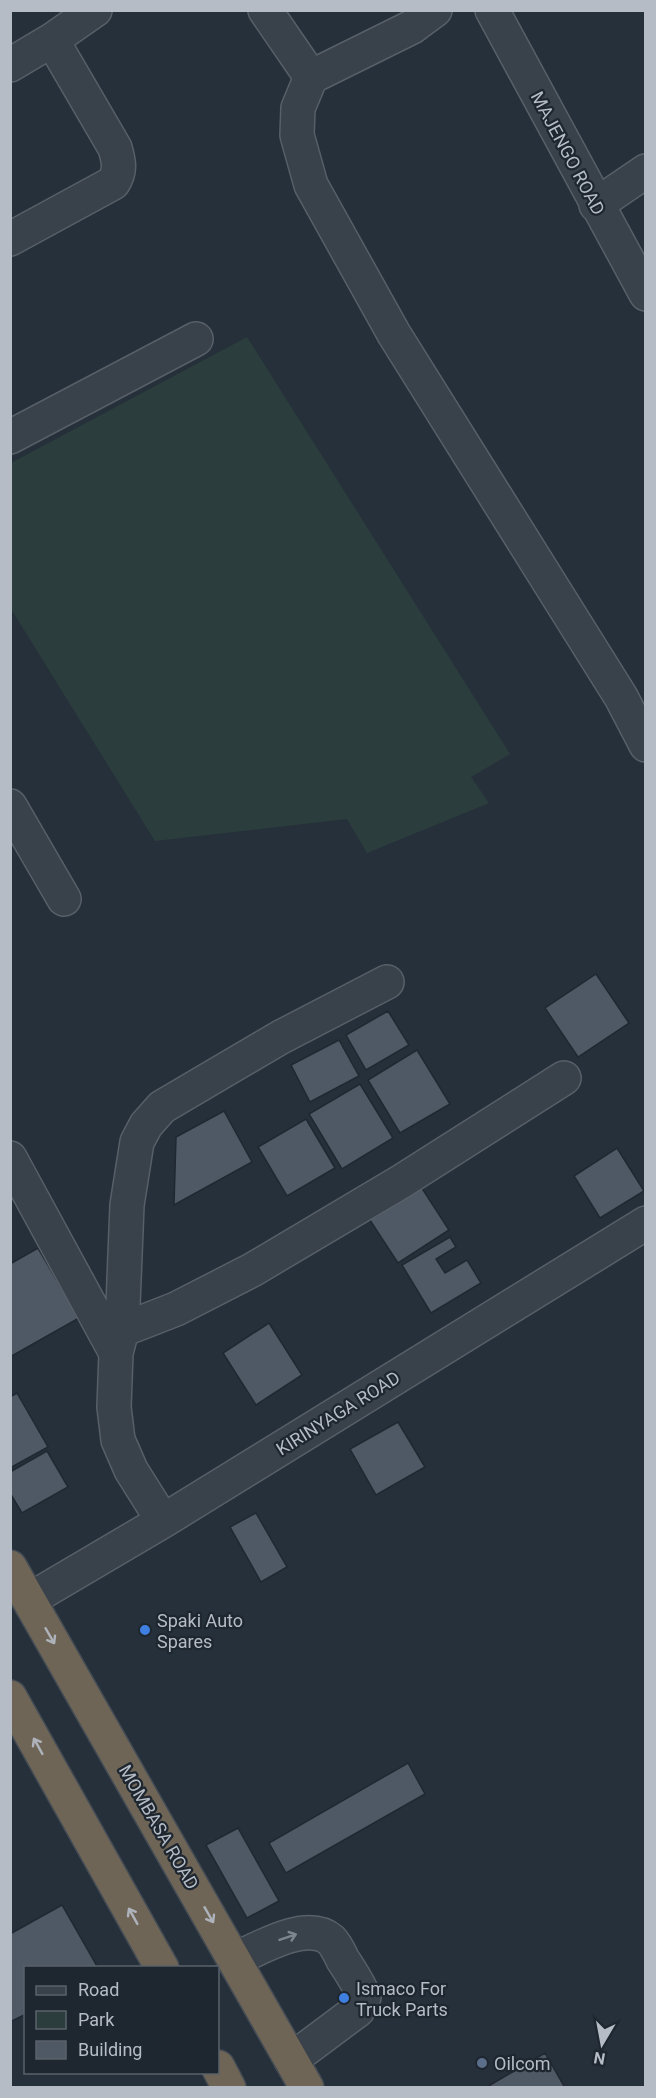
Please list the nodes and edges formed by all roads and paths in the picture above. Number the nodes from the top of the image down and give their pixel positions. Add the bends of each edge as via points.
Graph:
1 (95, 10) edge
2 (265, 10) edge
3 (435, 10) edge
4 (492, 10) edge
5 (52, 40) junction
6 (10, 65) edge
7 (311, 78) junction
8 (645, 171) edge
9 (596, 205) junction
10 (10, 239) edge
11 (645, 294) edge
12 (196, 339) dead end
13 (10, 436) edge
14 (645, 745) edge
15 (10, 806) edge
16 (64, 899) dead end
17 (387, 982) dead end
18 (564, 1078) dead end
19 (10, 1158) edge
20 (645, 1223) edge
21 (119, 1341) junction
22 (163, 1521) junction
23 (10, 1567) edge
24 (29, 1600) junction
25 (10, 1697) edge
26 (234, 1960) junction
27 (161, 1966) edge
28 (219, 2069) edge
29 (299, 2074) edge
30 (229, 2088) edge

1 - 5 street
2 - 7 street
3 - 7 street via 412,27
4 - 9 street, MAJENGO ROAD
5 - 6 street
5 - 10 street via 115,148 118,175 113,183
7 - 14 street via 298,108 297,135 311,185 394,334 614,687
8 - 9 street
9 - 11 street, MAJENGO ROAD
12 - 13 street
15 - 16 street
17 - 21 street via 281,1037 162,1107 146,1125 137,1142 127,1204
18 - 21 street via 252,1270
19 - 21 street
20 - 22 street, KIRINYAGA ROAD
21 - 22 street via 114,1407 118,1440 131,1470
22 - 24 street, KIRINYAGA ROAD
23 - 24 highway, MOMBASA ROAD
24 -> 26 highway, MOMBASA ROAD
27 -> 25 highway
26 - 29 highway, MOMBASA ROAD
26 -> 29 street via 272,1942 316,1932 331,1940 360,1988 364,1997 358,2010
28 - 30 highway

